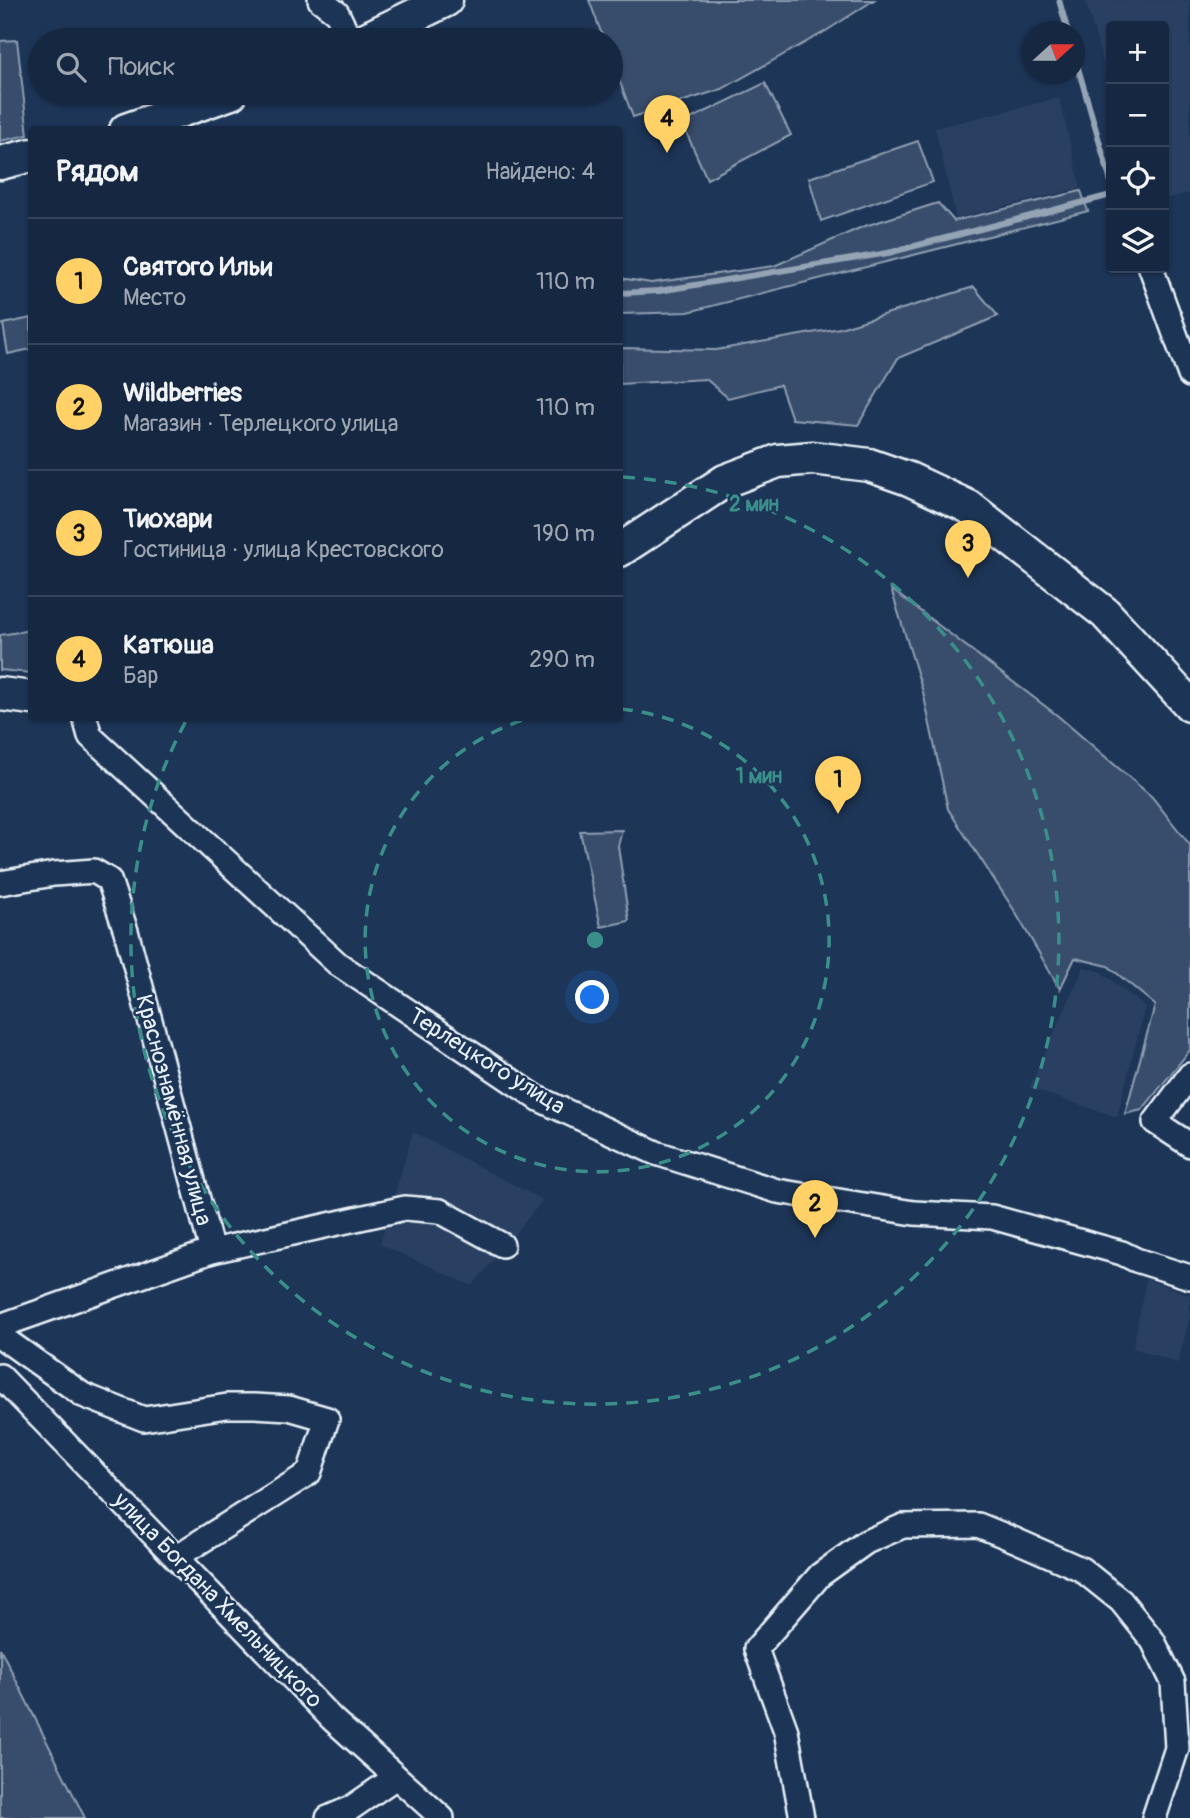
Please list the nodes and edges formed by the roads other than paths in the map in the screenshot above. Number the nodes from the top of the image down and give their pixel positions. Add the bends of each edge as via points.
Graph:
1 (320, 0) edge
2 (446, 0) edge
3 (344, 28) edge
4 (389, 28) edge
5 (198, 105) edge
6 (138, 126) edge
7 (28, 156) edge
8 (0, 163) edge
9 (1153, 273) edge
10 (1190, 375) edge
11 (623, 548) edge
12 (0, 694) edge
13 (28, 698) edge
14 (1190, 705) edge
15 (86, 721) edge
16 (0, 883) edge
17 (1190, 1075) edge
18 (1190, 1144) edge
19 (502, 1245) dead end
20 (212, 1251) junction
21 (1190, 1277) edge
22 (0, 1326) edge
23 (0, 1336) edge
24 (0, 1376) edge
25 (176, 1557) junction
26 (396, 1777) junction
27 (328, 1818) edge
28 (442, 1818) edge
29 (802, 1818) edge
30 (1154, 1818) edge

1 - 3 street via 337,13
2 - 4 main road
5 - 6 main road
7 - 8 main road
9 - 10 street
11 - 14 main road via 725,481 778,461 813,458 869,465 969,507 1105,613
12 - 13 main road
15 - 21 street, Терлецкого улица via 90,736 338,964 539,1099 656,1153 777,1191 914,1213 992,1217
16 - 20 street, Краснознамённая улица via 94,871 109,880
17 - 18 street via 1155,1122
19 - 20 street, Краснознамённая улица via 440,1210 405,1208
20 - 22 street
23 - 25 street via 83,1395 144,1419 241,1406 289,1408 327,1419 309,1473
24 - 25 street, улица Богдана Хмельницкого
25 - 26 street, улица Богдана Хмельницкого via 332,1719
26 - 27 street
26 - 28 street, улица Богдана Хмельницкого
29 - 30 street via 786,1731 755,1649 820,1575 866,1542 903,1526 978,1525 1082,1569 1121,1601 1153,1642 1172,1682 1177,1748

